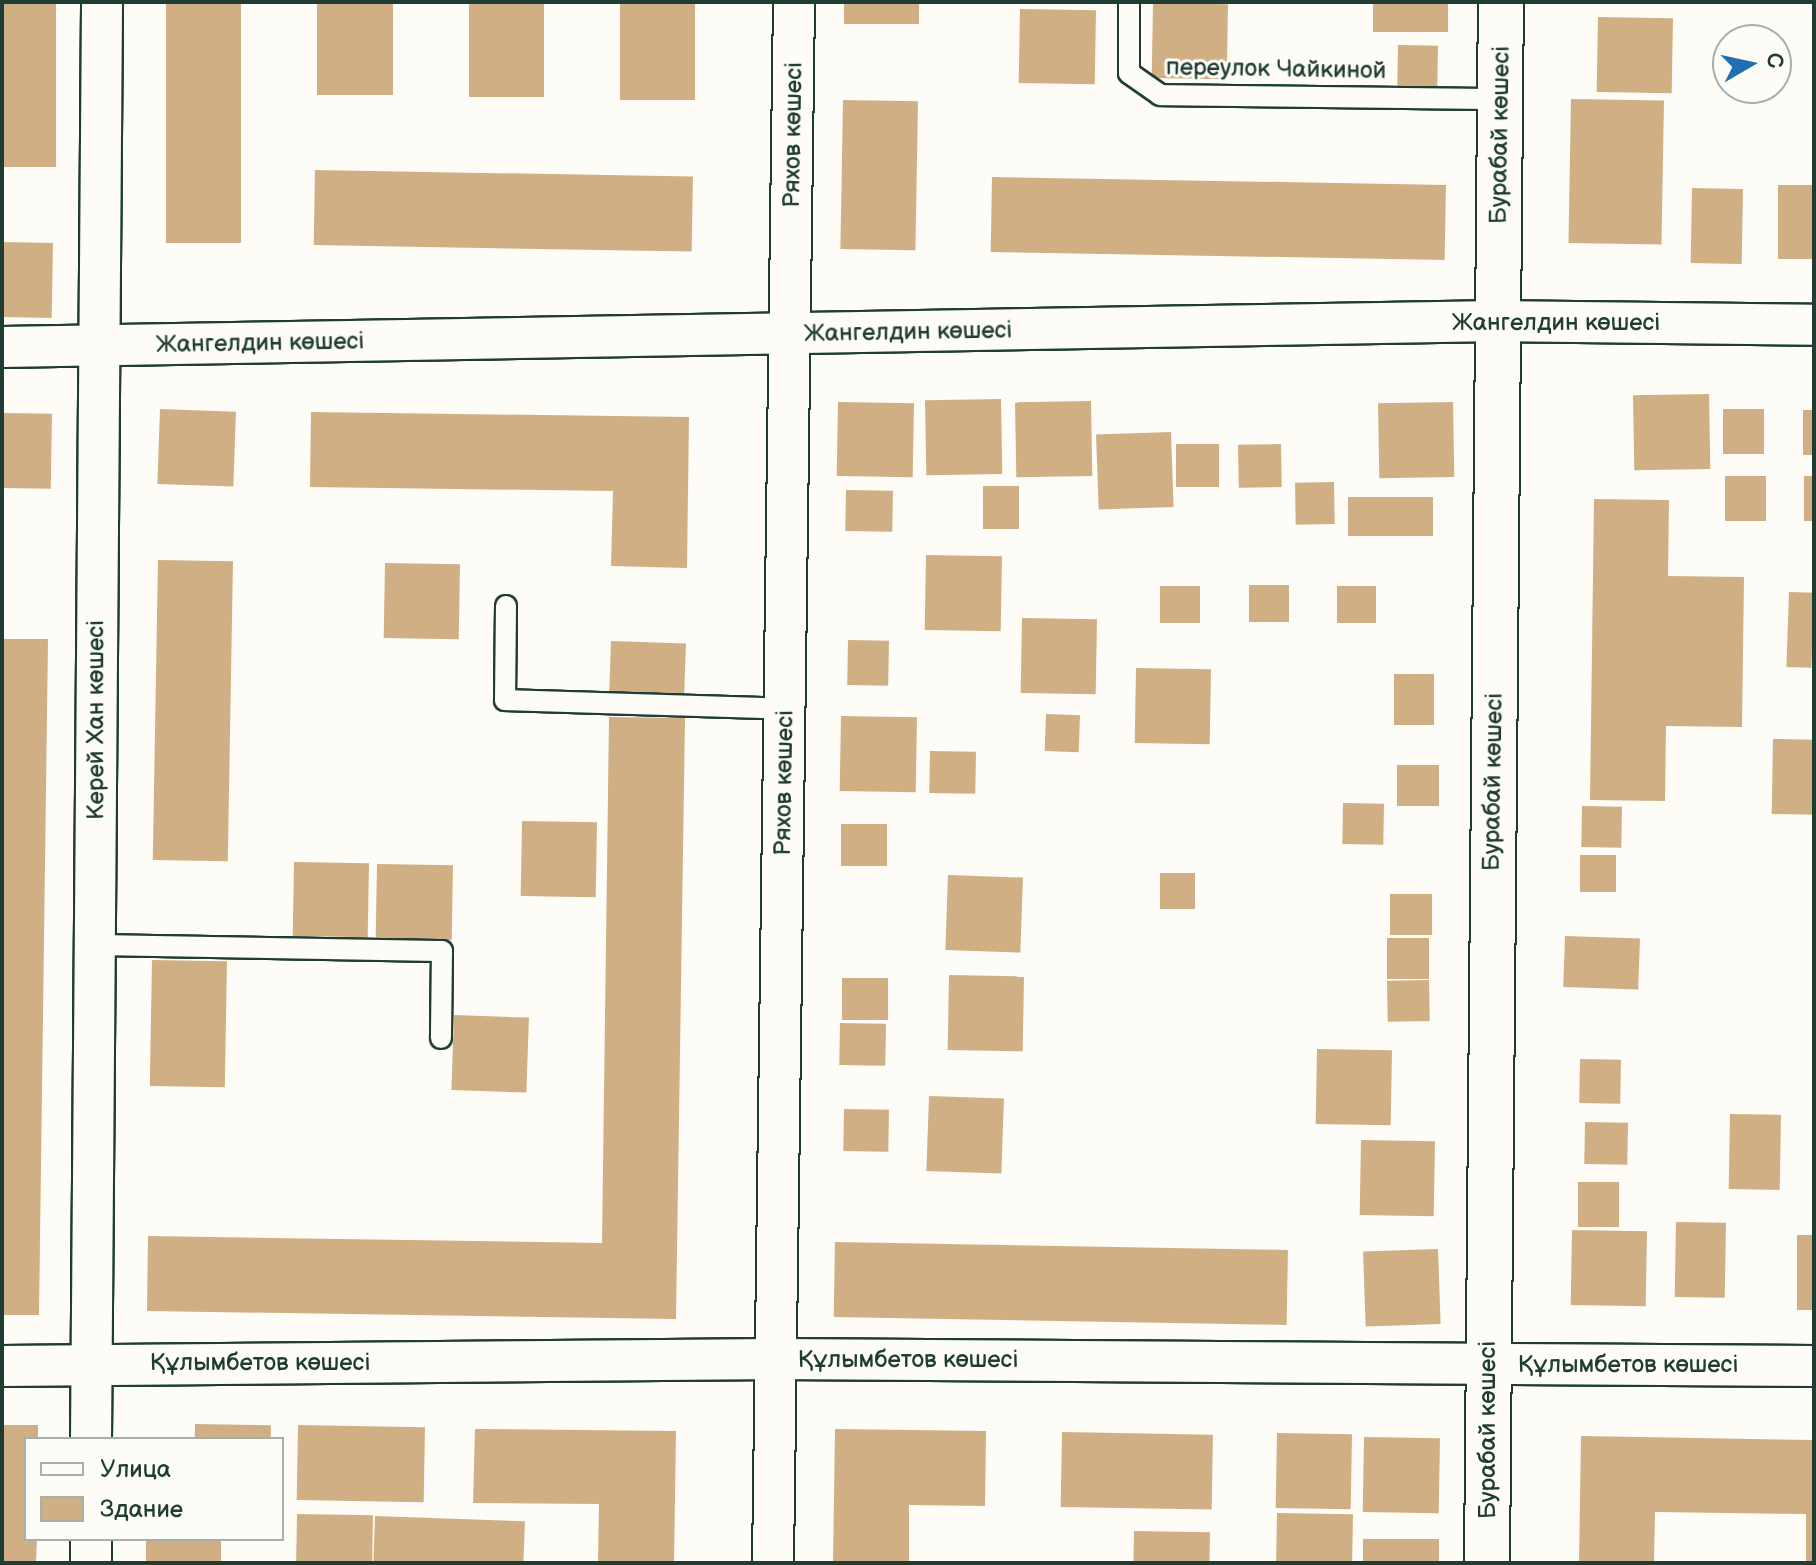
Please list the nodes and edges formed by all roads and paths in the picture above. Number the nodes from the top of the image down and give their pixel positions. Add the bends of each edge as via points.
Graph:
1 (102, 2) edge
2 (794, 2) edge
3 (1129, 2) edge
4 (1501, 2) edge
5 (1500, 99) junction
6 (1498, 321) junction
7 (1814, 325) edge
8 (790, 334) junction
9 (98, 346) junction
10 (2, 347) edge
11 (506, 606) dead end
12 (785, 709) junction
13 (94, 945) junction
14 (441, 1038) dead end
15 (777, 1359) junction
16 (91, 1365) junction
17 (1488, 1365) junction
18 (2, 1366) edge
19 (1814, 1366) edge
20 (91, 1437) edge
21 (91, 1541) edge
22 (91, 1563) edge
23 (773, 1563) edge
24 (1487, 1563) edge

1 - 9 street, Керей Хан көшесі
2 - 8 street, Ряхов көшесі
3 - 5 lane, переулок Чайкиной via 1129,73 1160,95
4 - 5 street, Бурабай көшесі
5 - 6 street, Бурабай көшесі
6 - 7 street, Жангелдин көшесі
6 - 8 street, Жангелдин көшесі
6 - 17 street, Бурабай көшесі
8 - 9 street, Жангелдин көшесі
8 - 12 street, Ряхов көшесі
9 - 10 street, Жангелдин көшесі
9 - 13 street, Керей Хан көшесі
11 - 12 lane via 505,700
12 - 15 street, Ряхов көшесі
13 - 14 lane via 442,951
13 - 16 street, Керей Хан көшесі
15 - 16 street, Құлымбетов көшесі
15 - 17 street, Құлымбетов көшесі
15 - 23 street, Ряхов көшесі
16 - 18 street, Құлымбетов көшесі
16 - 20 street, Керей Хан көшесі
17 - 19 street, Құлымбетов көшесі
17 - 24 street, Бурабай көшесі
21 - 22 street

